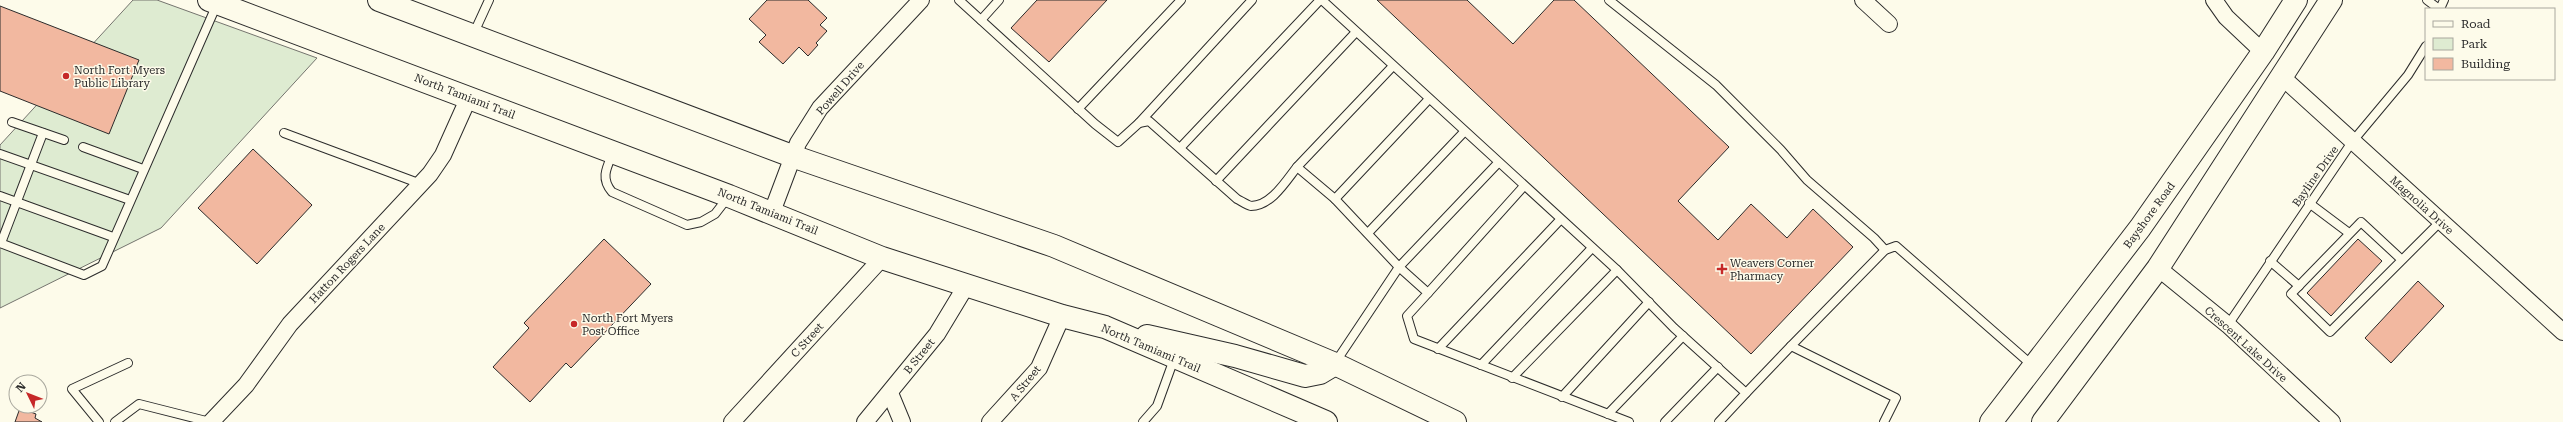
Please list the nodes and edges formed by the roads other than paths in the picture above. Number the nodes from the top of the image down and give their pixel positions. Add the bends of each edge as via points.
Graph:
1 (379, 0) edge
2 (489, 0) edge
3 (921, 0) edge
4 (959, 0) edge
5 (998, 0) edge
6 (1181, 0) edge
7 (1252, 0) edge
8 (1321, 0) edge
9 (1609, 0) edge
10 (1863, 0) edge
11 (2214, 0) edge
12 (2296, 0) edge
13 (2331, 0) edge
14 (2427, 0) edge
15 (213, 2) edge
16 (2439, 8) edge
17 (980, 20) junction
18 (1890, 24) dead end
19 (1356, 32) junction
20 (472, 35) junction
21 (2425, 48) edge
22 (2262, 52) junction
23 (1393, 66) junction
24 (2282, 77) junction
25 (469, 97) junction
26 (1429, 99) junction
27 (1078, 109) junction
28 (12, 122) dead end
29 (1139, 123) junction
30 (1464, 132) junction
31 (43, 133) junction
32 (284, 133) dead end
33 (64, 140) dead end
34 (2352, 142) junction
35 (83, 147) dead end
36 (1181, 148) junction
37 (614, 152) junction
38 (0, 154) edge
39 (792, 156) junction
40 (1498, 163) junction
41 (32, 165) junction
42 (1297, 167) junction
43 (143, 169) junction
44 (1216, 181) junction
45 (421, 184) junction
46 (1524, 186) junction
47 (0, 196) edge
48 (729, 196) junction
49 (1335, 199) junction
50 (130, 200) junction
51 (17, 202) junction
52 (2309, 203) junction
53 (772, 212) junction
54 (1560, 220) junction
55 (2441, 221) junction
56 (1368, 233) junction
57 (2349, 233) junction
58 (113, 237) junction
59 (0, 243) edge
60 (1592, 248) junction
61 (1885, 250) junction
62 (882, 258) junction
63 (2402, 260) junction
64 (2270, 261) junction
65 (1400, 266) junction
66 (2158, 268) junction
67 (1617, 270) junction
68 (966, 286) junction
69 (2299, 286) junction
70 (1428, 293) junction
71 (1649, 302) junction
72 (1062, 316) junction
73 (2228, 325) junction
74 (1105, 327) junction
75 (2563, 332) edge
76 (1683, 336) junction
77 (1791, 346) junction
78 (1438, 349) junction
79 (1174, 359) junction
80 (128, 363) dead end
81 (1335, 364) junction
82 (1481, 365) junction
83 (1718, 366) junction
84 (2034, 366) junction
85 (1512, 378) junction
86 (1746, 392) junction
87 (890, 393) junction
88 (1562, 397) junction
89 (1608, 414) junction
90 (99, 422) edge
91 (115, 422) edge
92 (210, 422) edge
93 (732, 422) edge
94 (865, 422) edge
95 (902, 422) edge
96 (990, 422) edge
97 (1143, 422) edge
98 (1326, 422) edge
99 (1455, 422) edge
100 (1629, 422) edge
101 (1665, 422) edge
102 (1719, 422) edge
103 (1884, 422) edge
104 (1991, 422) edge
105 (2043, 422) edge
106 (2332, 422) edge

1 - 20 main road
2 - 20 lane
3 - 39 street, Powell Drive via 820,108
4 - 17 lane
5 - 17 lane
6 - 27 lane
7 - 29 lane
8 - 19 lane
8 - 36 lane
9 - 61 lane via 1716,86 1781,150 1807,180
10 - 18 street
11 - 22 street via 2226,17
12 - 22 main road, Bayshore Road
13 - 24 main road
14 - 16 lane
15 - 25 main road, North Tamiami Trail
15 - 43 lane
17 - 27 lane
19 - 23 lane
19 - 44 lane
20 - 39 main road
21 - 34 lane, Bayline Drive via 2408,75
22 - 84 main road, Bayshore Road via 2140,228
23 - 26 lane
23 - 42 lane
24 - 34 street, Magnolia Drive
24 - 66 main road
25 - 37 main road, North Tamiami Trail
25 - 45 street, Hatton Rogers Lane via 443,155
26 - 30 lane
26 - 49 lane
27 - 29 lane via 1118,142
28 - 31 lane
29 - 36 lane via 1150,121
30 - 40 lane
30 - 56 lane
31 - 33 lane
31 - 41 lane
32 - 45 lane
34 - 52 lane, Bayline Drive
34 - 55 street, Magnolia Drive
35 - 43 lane
36 - 44 lane
37 - 48 main road, North Tamiami Trail
37 - 48 lane via 604,172 606,185 612,192 688,225 701,222 715,214
38 - 41 lane
39 - 53 street, Powell Drive
39 - 81 main road via 1054,246
40 - 46 lane
40 - 65 lane
41 - 50 lane
41 - 51 lane
42 - 44 lane via 1277,192 1264,203 1251,206 1237,199
42 - 49 lane
43 - 50 lane
45 - 92 street, Hatton Rogers Lane via 290,324 246,385
46 - 54 lane
46 - 70 lane
47 - 51 lane
48 - 53 main road, North Tamiami Trail
49 - 56 lane
50 - 58 lane
51 - 58 lane
51 - 59 lane
52 - 57 lane
52 - 64 lane, Bayline Drive
53 - 62 main road, North Tamiami Trail
54 - 60 lane
54 - 78 lane
55 - 63 lane
55 - 75 street, Magnolia Drive
56 - 65 lane
57 - 63 lane via 2361,222
57 - 69 lane
58 - 59 lane via 102,266 84,275
60 - 67 lane
60 - 82 lane
61 - 77 lane
61 - 84 lane via 1896,246
62 - 68 main road, North Tamiami Trail
62 - 93 street, C Street
63 - 69 lane via 2330,332 2291,294
64 - 69 lane
64 - 73 lane, Bayline Drive
65 - 70 lane
65 - 81 lane
66 - 73 street, Crescent Lake Drive
66 - 105 main road
67 - 71 lane
67 - 85 lane
68 - 72 main road, North Tamiami Trail
68 - 87 street, B Street via 937,334
70 - 78 lane via 1407,316 1414,339
71 - 76 lane
71 - 88 lane
72 - 74 main road, North Tamiami Trail
72 - 96 street, A Street via 1039,368
73 - 106 street, Crescent Lake Drive
74 - 79 main road, North Tamiami Trail
74 - 81 main road via 1235,356 1305,376 1320,373
76 - 83 lane
76 - 89 lane
77 - 86 lane
77 - 103 lane via 1896,398
78 - 82 lane
79 - 97 lane via 1157,406
79 - 98 main road, North Tamiami Trail
80 - 90 lane via 72,389
81 - 99 main road
82 - 85 lane
83 - 86 lane
83 - 101 lane
84 - 104 main road, Bayshore Road
85 - 88 lane
86 - 102 lane
87 - 94 street, B Street
87 - 95 street
88 - 89 lane
89 - 100 lane
91 - 92 lane via 140,404

